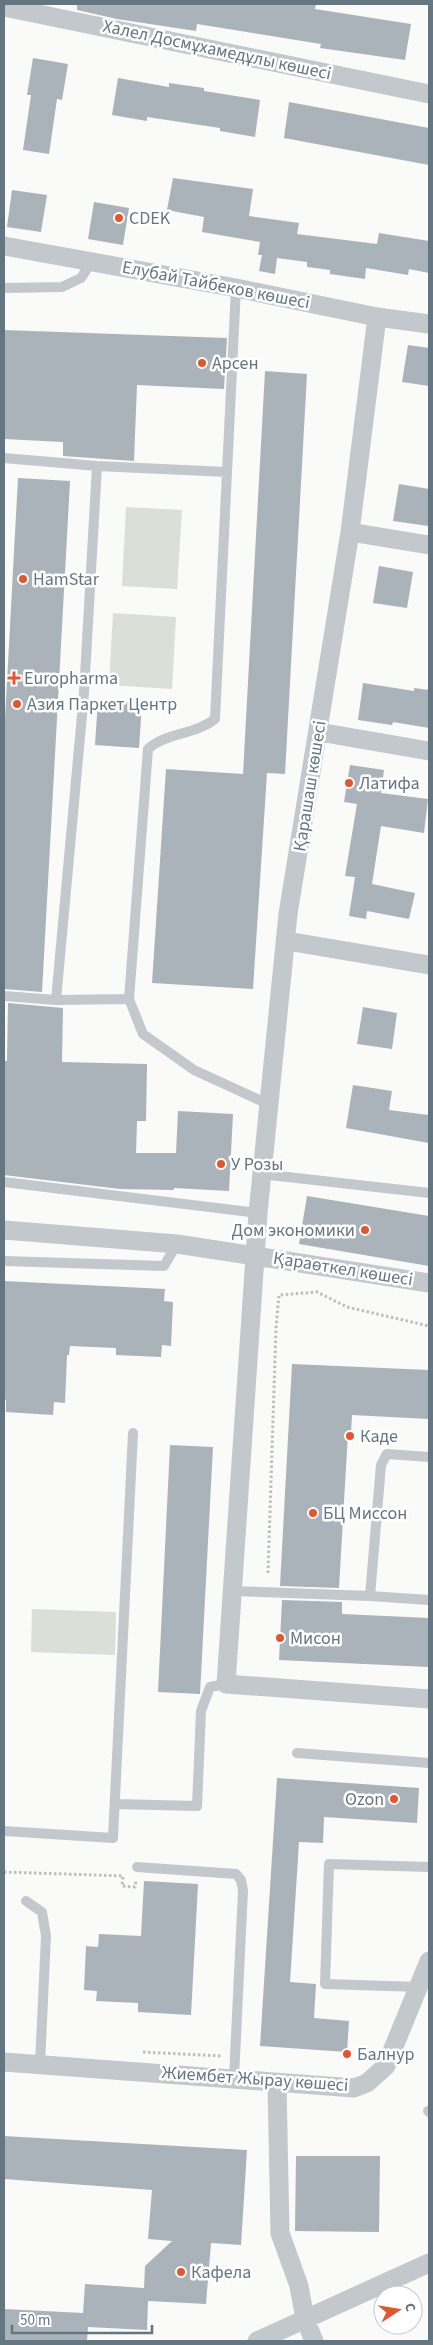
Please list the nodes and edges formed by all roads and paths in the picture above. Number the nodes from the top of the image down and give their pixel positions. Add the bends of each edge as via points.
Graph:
1 (4, 7) edge
2 (429, 94) edge
3 (4, 246) edge
4 (92, 262) junction
5 (4, 288) edge
6 (236, 288) junction
7 (377, 317) junction
8 (429, 324) edge
9 (4, 458) edge
10 (97, 466) junction
11 (227, 472) junction
12 (350, 532) junction
13 (429, 545) edge
14 (319, 732) junction
15 (429, 751) edge
16 (287, 941) junction
17 (429, 965) edge
18 (4, 996) edge
19 (128, 999) junction
20 (56, 1000) junction
21 (268, 1104) junction
22 (261, 1174) junction
23 (4, 1182) edge
24 (429, 1193) edge
25 (258, 1213) junction
26 (4, 1230) edge
27 (178, 1244) junction
28 (256, 1256) junction
29 (4, 1261) edge
30 (429, 1282) edge
31 (429, 1326) edge
32 (133, 1433) dead end
33 (429, 1458) edge
34 (268, 1573) dead end
35 (232, 1591) junction
36 (370, 1596) junction
37 (429, 1600) edge
38 (226, 1684) junction
39 (429, 1699) edge
40 (298, 1753) dead end
41 (429, 1763) edge
42 (115, 1804) junction
43 (4, 1831) edge
44 (137, 1867) joint
45 (429, 1867) edge
46 (4, 1872) edge
47 (26, 1901) dead end
48 (429, 1961) edge
49 (420, 1987) junction
50 (4, 2062) edge
51 (40, 2064) junction
52 (234, 2078) junction
53 (277, 2083) junction
54 (429, 2263) edge
55 (305, 2319) junction
56 (262, 2340) edge
57 (314, 2341) edge

1 - 2 street, Халел Досмұхамедұлы көшесі
3 - 4 street, Елубай Тайбеков көшесі
4 - 5 lane via 81,278 62,287
4 - 6 street, Елубай Тайбеков көшесі
6 - 7 street, Елубай Тайбеков көшесі
6 - 11 lane
7 - 8 street, Елубай Тайбеков көшесі
7 - 12 street, Қарашаш көшесі
9 - 10 lane
10 - 11 lane
10 - 20 lane via 84,693
11 - 19 lane via 215,719 206,726 157,741 148,749
12 - 13 street
12 - 14 street, Қарашаш көшесі
14 - 15 street
14 - 16 street, Қарашаш көшесі via 288,914
16 - 17 street
16 - 21 street, Қарашаш көшесі
18 - 20 lane
19 - 20 lane
19 - 21 lane via 143,1034 194,1070
21 - 22 street, Қарашаш көшесі
22 - 24 lane
22 - 25 street, Қарашаш көшесі
23 - 25 lane
25 - 28 street, Қарашаш көшесі
26 - 27 street, Қараөткел көшесі
27 - 28 street, Қараөткел көшесі
27 - 29 lane via 164,1266
28 - 30 street, Қараөткел көшесі
28 - 35 street, Қарашаш көшесі
31 - 34 path via 347,1307 317,1292 279,1296
32 - 42 lane
33 - 36 lane via 387,1454 382,1465
35 - 36 lane
35 - 38 street, Қарашаш көшесі
36 - 37 lane
38 - 39 street
38 - 42 lane via 210,1687 201,1711 197,1806
40 - 41 lane
42 - 43 lane via 113,1838
44 - 46 path via 135,1887 122,1886 123,1876
44 - 52 lane via 236,1874 241,1880
45 - 49 lane via 329,1864 325,1984
47 - 51 lane via 42,1912 46,1936
48 - 49 street, Жиембет Жырау көшесі
49 - 53 street, Жиембет Жырау көшесі via 386,2066 367,2083 354,2088
50 - 51 street, Жиембет Жырау көшесі
51 - 52 street, Жиембет Жырау көшесі
52 - 53 street, Жиембет Жырау көшесі
53 - 55 street via 280,2233 299,2286
54 - 55 street
55 - 56 street
55 - 57 street

